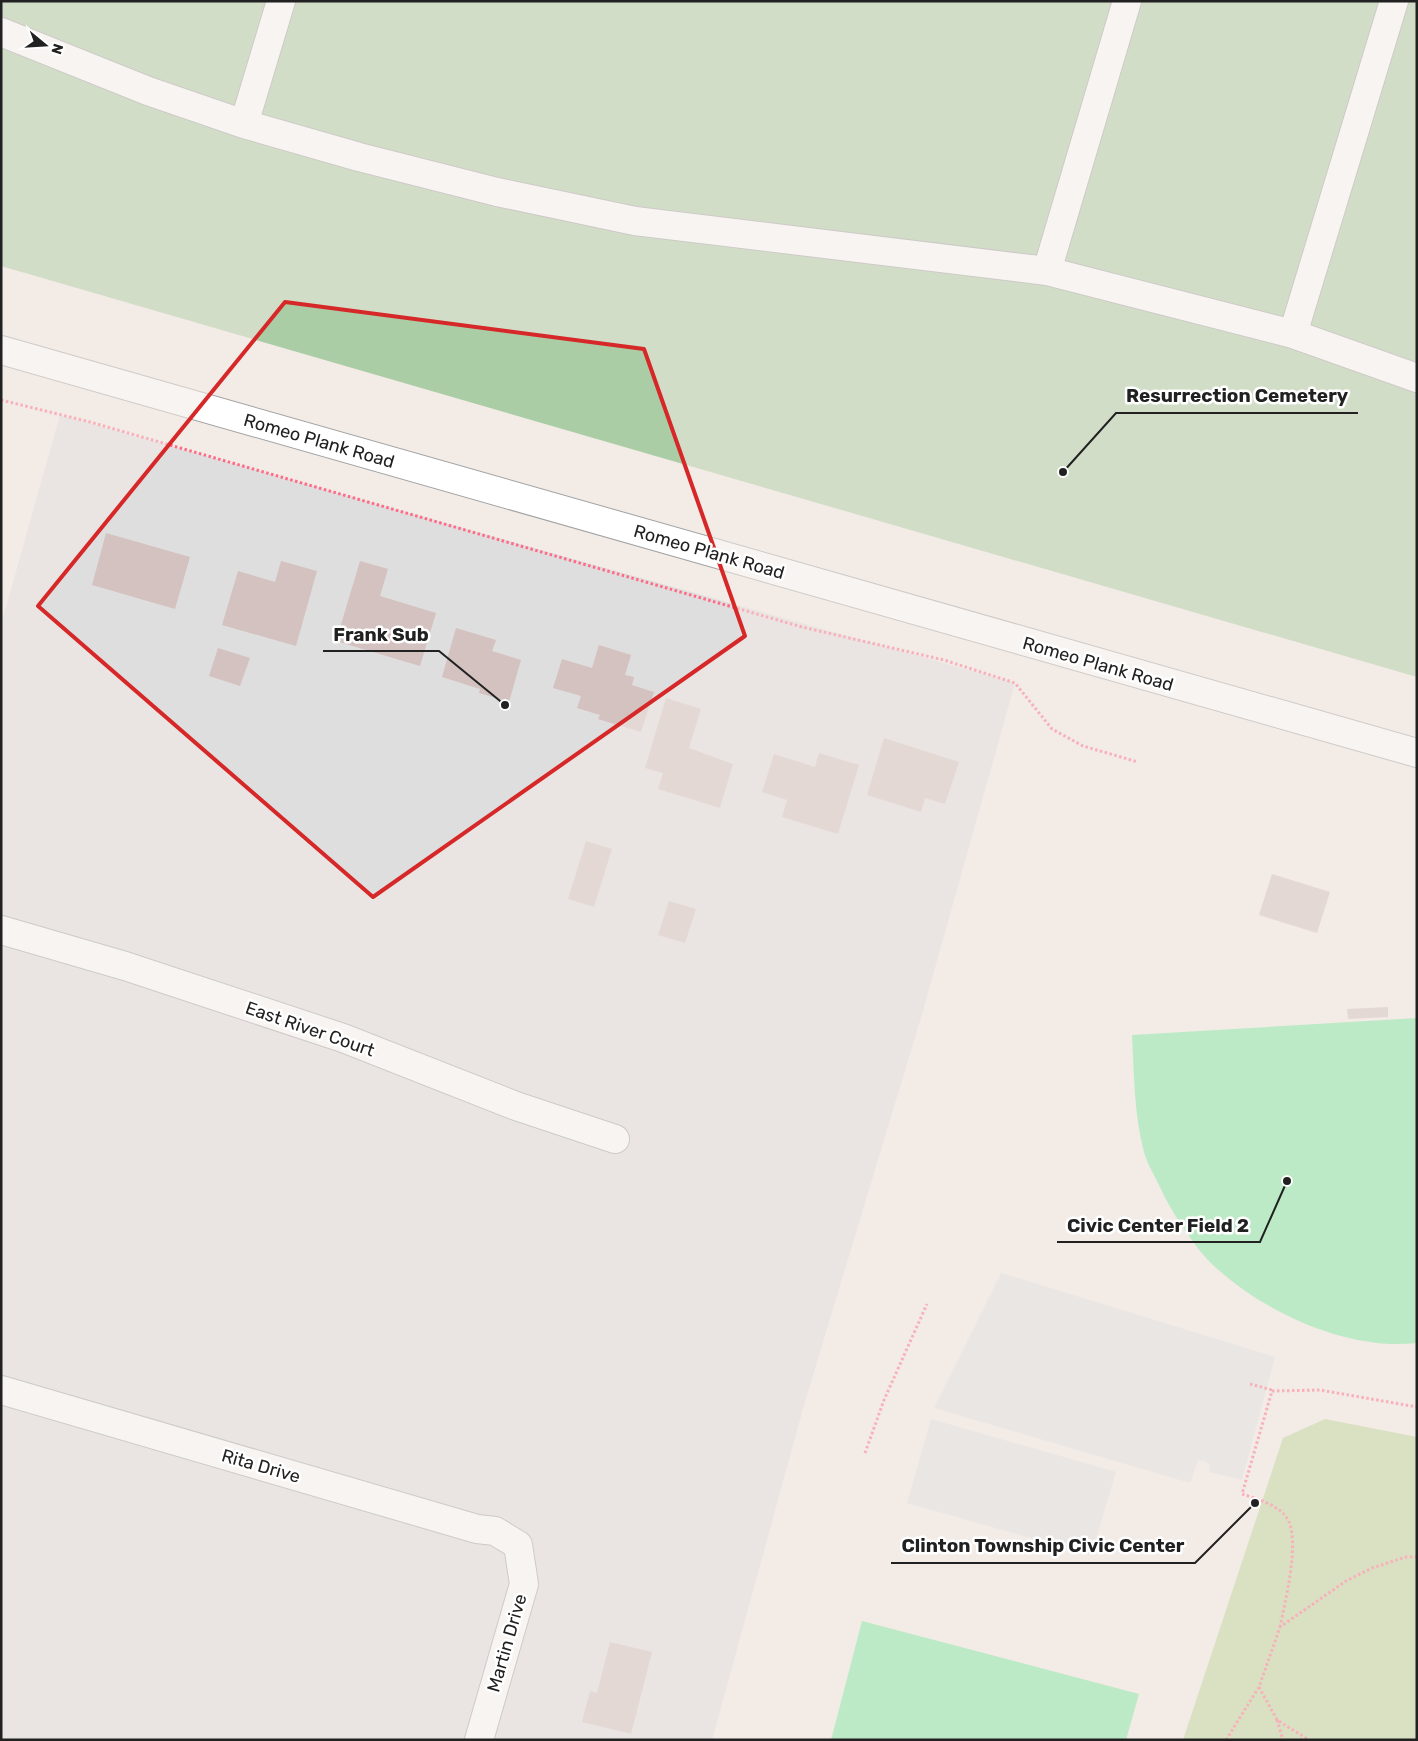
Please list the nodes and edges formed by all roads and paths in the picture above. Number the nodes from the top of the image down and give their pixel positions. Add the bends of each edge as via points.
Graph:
1 (281, 1) edge
2 (1127, 1) edge
3 (1394, 1) edge
4 (1, 32) edge
5 (244, 124) junction
6 (1046, 271) junction
7 (1294, 334) junction
8 (1, 350) edge
9 (1417, 378) edge
10 (1, 400) edge
11 (1417, 753) edge
12 (1138, 762) dead end
13 (1, 930) edge
14 (615, 1139) dead end
15 (928, 1304) dead end
16 (1250, 1384) dead end
17 (1, 1390) edge
18 (1273, 1391) junction
19 (1417, 1407) edge
20 (865, 1454) dead end
21 (518, 1545) joint
22 (1417, 1557) edge
23 (1280, 1627) junction
24 (1259, 1687) junction
25 (1277, 1720) junction
26 (479, 1740) edge
27 (1226, 1740) edge
28 (1283, 1740) edge
29 (1309, 1740) edge

1 - 5 street
2 - 6 street
3 - 7 street
4 - 5 street via 148,91
5 - 6 street via 359,157 635,221
6 - 7 street
7 - 9 street
8 - 11 street, Romeo Plank Road
10 - 12 path via 90,422 802,627 944,660 1015,683 1052,729 1083,746
13 - 14 street, East River Court via 125,966 343,1038 516,1106
15 - 20 path via 884,1400
16 - 18 path
17 - 21 street, Rita Drive via 477,1529 494,1531
18 - 19 path via 1320,1390
18 - 23 path via 1242,1494 1274,1506 1288,1520 1292,1536 1291,1564
21 - 26 street, Martin Drive via 524,1584
22 - 23 path via 1406,1557 1363,1572 1326,1593
23 - 24 path
24 - 25 path
24 - 27 path
25 - 28 path
25 - 29 path

